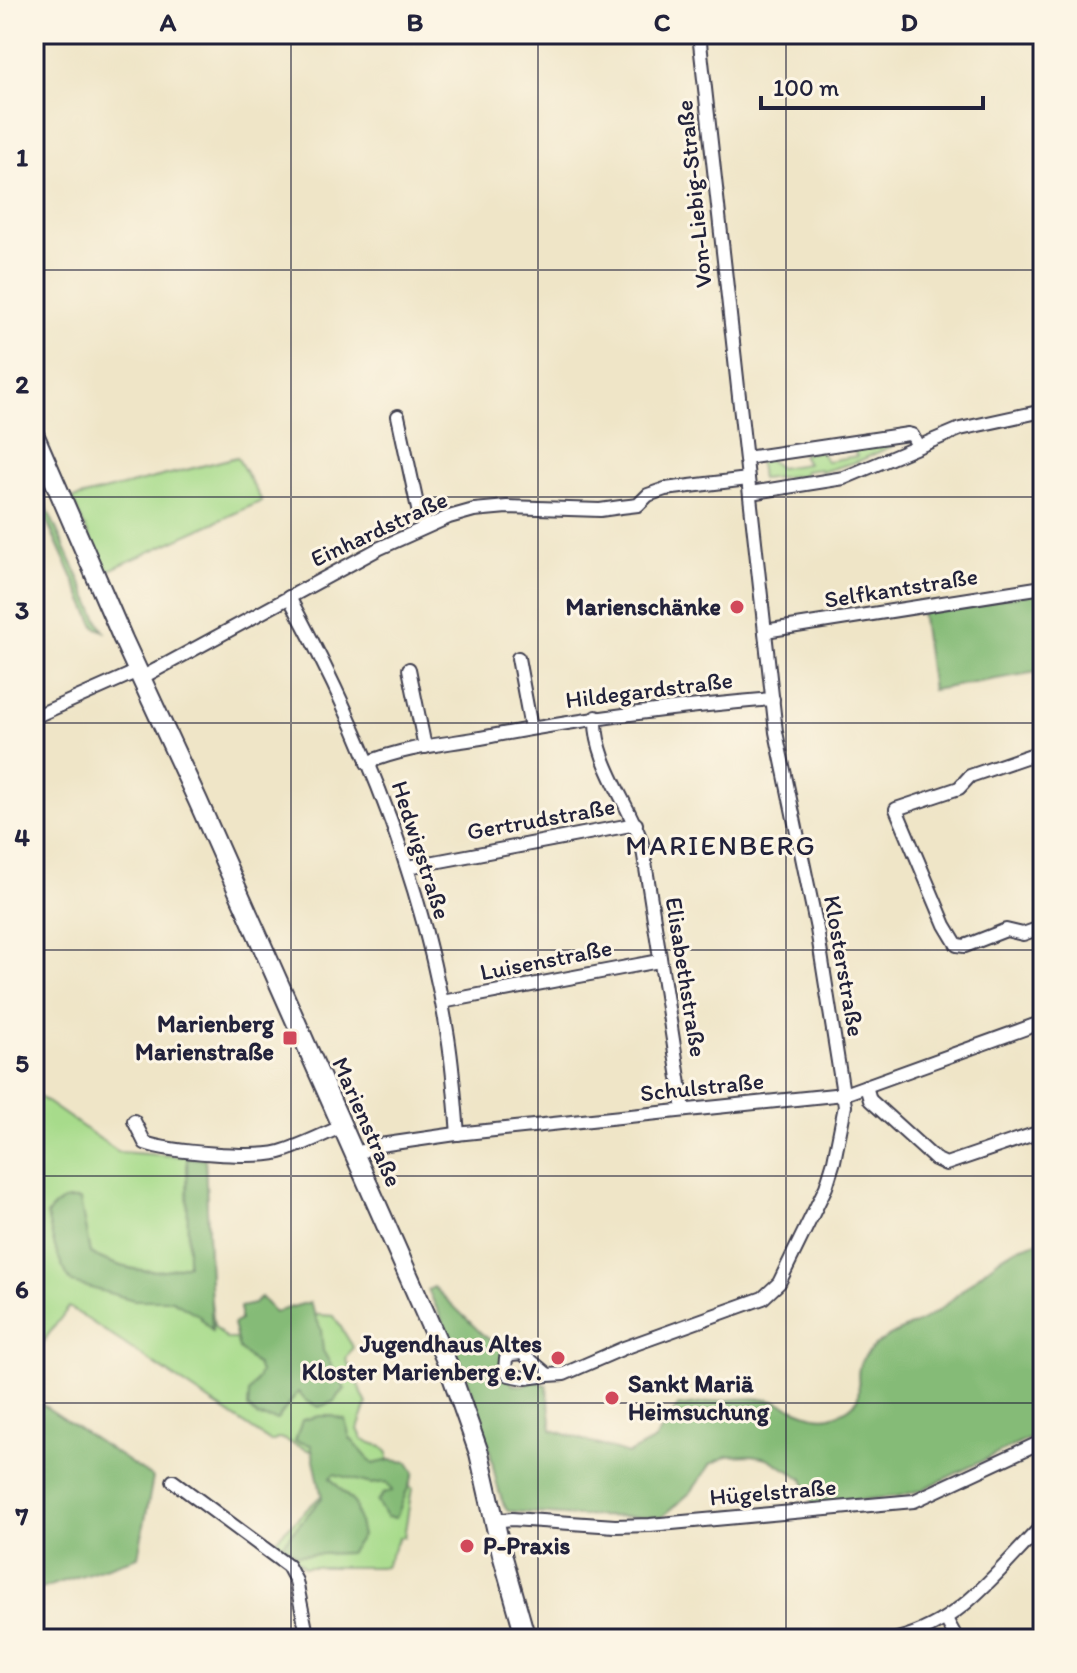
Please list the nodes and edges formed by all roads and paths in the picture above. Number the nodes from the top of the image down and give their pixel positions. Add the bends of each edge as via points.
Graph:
1 (699, 34) edge
2 (732, 349) joint
3 (1043, 411) edge
4 (398, 416) dead end
5 (34, 434) edge
6 (918, 446) junction
7 (746, 458) junction
8 (748, 479) junction
9 (750, 493) junction
10 (425, 526) junction
11 (1043, 587) edge
12 (289, 597) junction
13 (765, 631) junction
14 (518, 658) dead end
15 (409, 669) dead end
16 (139, 674) junction
17 (773, 699) junction
18 (35, 712) edge
19 (596, 717) junction
20 (531, 728) junction
21 (425, 747) junction
22 (1043, 751) edge
23 (367, 763) junction
24 (636, 824) junction
25 (408, 867) junction
26 (1043, 927) edge
27 (659, 961) junction
28 (442, 1002) junction
29 (1043, 1022) edge
30 (866, 1086) junction
31 (844, 1094) junction
32 (684, 1110) junction
33 (134, 1121) dead end
34 (343, 1126) junction
35 (1043, 1131) edge
36 (458, 1134) junction
37 (355, 1155) junction
38 (548, 1375) dead end
39 (1043, 1441) edge
40 (173, 1481) dead end
41 (493, 1521) junction
42 (1043, 1525) edge
43 (946, 1619) junction
44 (308, 1639) edge
45 (526, 1639) edge
46 (897, 1639) edge
47 (957, 1639) edge

1 - 2 street, Von-Liebig-Straße
2 - 7 street, Klosterstraße
3 - 6 street via 960,429
4 - 10 street
5 - 16 main road, Marienstraße
6 - 7 street via 908,434
6 - 9 street via 844,478
7 - 8 street, Klosterstraße
8 - 9 street, Klosterstraße
8 - 10 street, Einhardstraße via 665,489 636,505 474,510
9 - 13 street, Klosterstraße
10 - 12 street, Einhardstraße
11 - 13 street, Selfkantstraße
12 - 16 street, Einhardstraße
12 - 23 street, Hedwigstraße via 316,645
13 - 17 street, Klosterstraße
14 - 20 street
15 - 21 street
16 - 18 street, Einhardstraße
16 - 34 main road, Marienstraße
17 - 19 street, Hildegardstraße
17 - 31 street, Klosterstraße
19 - 20 street, Hildegardstraße
19 - 24 street, Elisabethstraße via 597,741
20 - 21 street, Hildegardstraße
21 - 23 street, Hildegardstraße
22 - 26 street via 896,809 957,945 1006,930 1023,934
23 - 25 street, Hedwigstraße
24 - 25 street, Gertrudstraße
24 - 27 street, Elisabethstraße
25 - 28 street, Hedwigstraße
27 - 28 street, Luisenstraße
27 - 32 street, Elisabethstraße
28 - 36 street, Hedwigstraße
29 - 30 street, Schulstraße
30 - 31 street, Schulstraße
30 - 35 street via 870,1100 946,1164
31 - 32 street, Schulstraße
31 - 38 street, Klosterstraße via 826,1187 770,1293 564,1374
32 - 36 street, Schulstraße
33 - 34 street via 145,1143 160,1149 244,1154 277,1153
34 - 37 main road, Marienstraße
36 - 37 street, Schulstraße via 373,1146
37 - 41 main road, Marienstraße via 448,1365 479,1453
39 - 41 street, Hügelstraße via 914,1501 650,1525
40 - 44 street via 288,1566
41 - 45 main road, Marienstraße
42 - 43 street via 980,1593
43 - 46 street
43 - 47 street

